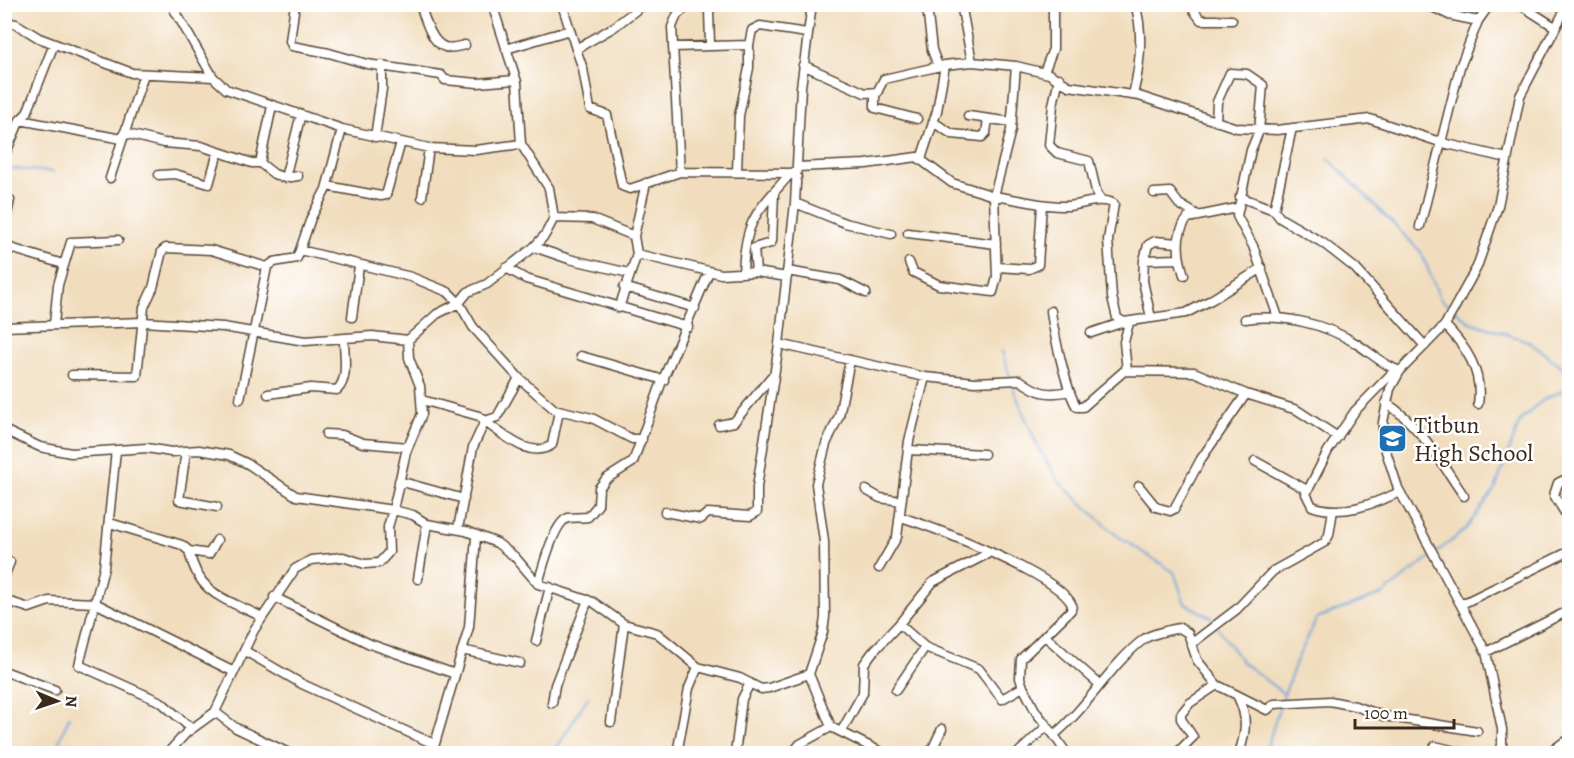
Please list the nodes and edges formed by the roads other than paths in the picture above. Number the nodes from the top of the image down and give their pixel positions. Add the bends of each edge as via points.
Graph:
1 (171, 4) edge
2 (295, 4) edge
3 (420, 4) edge
4 (492, 4) edge
5 (562, 4) edge
6 (644, 4) edge
7 (690, 4) edge
8 (701, 4) edge
9 (812, 4) edge
10 (973, 4) edge
11 (1080, 4) edge
12 (1135, 4) edge
13 (1189, 4) edge
14 (1426, 4) edge
15 (1490, 4) edge
16 (1519, 4) edge
17 (1568, 4) edge
18 (961, 5) edge
19 (927, 7) dead end
20 (1232, 20) dead end
21 (1478, 21) junction
22 (4, 22) edge
23 (1556, 27) junction
24 (570, 30) junction
25 (807, 33) junction
26 (54, 44) junction
27 (465, 45) dead end
28 (710, 45) junction
29 (748, 45) junction
30 (673, 47) junction
31 (506, 48) junction
32 (576, 49) junction
33 (972, 62) junction
34 (382, 65) junction
35 (803, 65) junction
36 (941, 66) junction
37 (1016, 66) junction
38 (1044, 72) junction
39 (144, 74) junction
40 (213, 77) junction
41 (1059, 78) junction
42 (516, 80) junction
43 (878, 92) junction
44 (1133, 94) junction
45 (272, 106) junction
46 (301, 114) junction
47 (968, 116) dead end
48 (917, 119) dead end
49 (988, 119) junction
50 (20, 120) junction
51 (1215, 121) junction
52 (933, 122) junction
53 (1012, 122) junction
54 (1292, 128) junction
55 (342, 129) junction
56 (1259, 130) junction
57 (123, 136) junction
58 (375, 137) junction
59 (401, 142) junction
60 (1443, 143) junction
61 (521, 144) junction
62 (429, 148) junction
63 (218, 152) junction
64 (4, 157) edge
65 (921, 159) junction
66 (1507, 159) junction
67 (260, 163) junction
68 (680, 172) junction
69 (737, 172) junction
70 (795, 172) junction
71 (159, 175) dead end
72 (298, 176) dead end
73 (110, 178) dead end
74 (285, 178) junction
75 (646, 183) junction
76 (327, 186) junction
77 (774, 193) junction
78 (1154, 193) dead end
79 (994, 196) junction
80 (422, 197) dead end
81 (1240, 197) junction
82 (10, 200) dead end
83 (1102, 201) junction
84 (795, 202) junction
85 (1042, 205) junction
86 (1237, 208) junction
87 (1274, 210) junction
88 (1200, 217) junction
89 (554, 218) junction
90 (1420, 226) dead end
91 (4, 228) edge
92 (908, 232) dead end
93 (891, 234) dead end
94 (634, 236) junction
95 (118, 240) dead end
96 (1178, 243) junction
97 (996, 244) junction
98 (4, 246) edge
99 (534, 246) junction
100 (300, 250) junction
101 (637, 254) junction
102 (1179, 259) junction
103 (1144, 260) junction
104 (909, 262) dead end
105 (63, 264) junction
106 (359, 266) junction
107 (267, 267) junction
108 (997, 267) junction
109 (506, 268) junction
110 (1262, 268) junction
111 (710, 272) junction
112 (756, 272) junction
113 (629, 273) junction
114 (743, 273) junction
115 (787, 274) junction
116 (1184, 275) dead end
117 (624, 287) junction
118 (866, 293) dead end
119 (459, 303) junction
120 (619, 308) junction
121 (695, 308) junction
122 (1051, 310) dead end
123 (352, 317) dead end
124 (1278, 317) junction
125 (1151, 318) junction
126 (1245, 319) dead end
127 (143, 322) junction
128 (1126, 322) junction
129 (54, 324) junction
130 (1445, 325) junction
131 (4, 327) edge
132 (688, 327) junction
133 (253, 332) junction
134 (1091, 333) dead end
135 (344, 340) junction
136 (408, 340) junction
137 (778, 344) junction
138 (1425, 346) junction
139 (581, 356) dead end
140 (850, 360) junction
141 (1127, 371) junction
142 (1397, 371) junction
143 (72, 375) dead end
144 (772, 376) junction
145 (925, 377) junction
146 (519, 378) junction
147 (663, 380) junction
148 (1069, 391) junction
149 (268, 394) dead end
150 (1246, 394) junction
151 (240, 399) dead end
152 (422, 400) junction
153 (1386, 403) junction
154 (1478, 404) dead end
155 (559, 411) junction
156 (485, 422) junction
157 (719, 425) dead end
158 (4, 430) edge
159 (326, 434) dead end
160 (1338, 437) junction
161 (642, 439) junction
162 (408, 447) junction
163 (116, 450) junction
164 (909, 450) junction
165 (186, 451) junction
166 (984, 454) dead end
167 (1255, 461) dead end
168 (1569, 477) edge
169 (399, 481) junction
170 (1139, 486) dead end
171 (866, 490) dead end
172 (1307, 490) junction
173 (1400, 492) junction
174 (1464, 496) dead end
175 (464, 500) junction
176 (901, 501) junction
177 (217, 507) dead end
178 (393, 510) junction
179 (1333, 510) junction
180 (665, 512) dead end
181 (901, 517) junction
182 (1569, 521) edge
183 (110, 523) junction
184 (427, 524) junction
185 (458, 529) junction
186 (476, 537) junction
187 (217, 540) dead end
188 (189, 551) junction
189 (1569, 551) edge
190 (989, 553) junction
191 (10, 562) dead end
192 (879, 568) dead end
193 (4, 577) edge
194 (418, 579) dead end
195 (538, 584) junction
196 (550, 587) junction
197 (274, 597) junction
198 (4, 600) edge
199 (588, 600) junction
200 (95, 603) junction
201 (1462, 604) junction
202 (1569, 610) edge
203 (262, 617) junction
204 (624, 624) junction
205 (900, 624) junction
206 (1045, 636) junction
207 (536, 641) dead end
208 (1191, 644) junction
209 (926, 647) junction
210 (462, 650) junction
211 (245, 651) junction
212 (1486, 652) junction
213 (520, 663) dead end
214 (698, 667) junction
215 (4, 671) edge
216 (234, 672) junction
217 (455, 674) junction
218 (809, 674) junction
219 (750, 683) junction
220 (1098, 684) junction
221 (1217, 685) junction
222 (1023, 687) junction
223 (55, 690) dead end
224 (896, 690) dead end
225 (1238, 697) junction
226 (552, 703) dead end
227 (215, 712) junction
228 (611, 722) dead end
229 (1047, 726) junction
230 (831, 727) junction
231 (192, 729) junction
232 (942, 729) dead end
233 (1477, 731) dead end
234 (841, 732) junction
235 (1054, 735) junction
236 (1569, 742) edge
237 (434, 744) junction
238 (173, 752) edge
239 (291, 753) edge
240 (432, 753) edge
241 (678, 753) edge
242 (735, 753) edge
243 (792, 753) edge
244 (885, 753) edge
245 (930, 753) edge
246 (1017, 753) edge
247 (1067, 753) edge
248 (1176, 753) edge
249 (1239, 753) edge
250 (1430, 753) edge
251 (1468, 753) edge
252 (1497, 753) edge
253 (1548, 753) edge

1 - 40 street
2 - 34 street via 292,46
3 - 27 street via 427,24 442,45
4 - 31 street
5 - 24 street
6 - 32 street
7 - 30 street via 674,22
8 - 28 street via 709,10
9 - 25 street
10 - 18 street
11 - 38 street via 1053,9 1053,49
12 - 44 street via 1140,45
13 - 20 street via 1201,20
14 - 21 street via 1449,15
15 - 21 street
16 - 23 street
17 - 23 street
18 - 33 street
19 - 36 street
21 - 60 street via 1460,67
22 - 26 street via 16,24
23 - 66 street via 1520,96
24 - 31 street
24 - 32 street
25 - 29 street via 757,26
25 - 35 street
26 - 39 street via 122,70
26 - 50 street via 27,113
28 - 29 street
28 - 30 street
29 - 69 street
30 - 68 street
31 - 42 street
32 - 75 street via 590,109 607,115 622,186 630,189
33 - 36 street
33 - 37 street
34 - 42 street via 441,75 456,83
34 - 58 street
35 - 43 street via 866,93
35 - 70 street
36 - 43 street via 890,76
36 - 52 street
37 - 38 street
37 - 53 street
38 - 41 street
39 - 40 street
39 - 57 street
40 - 45 street via 226,89
41 - 44 street via 1069,86
41 - 83 street via 1049,145 1058,153 1089,161
42 - 61 street
43 - 48 street via 875,108
44 - 51 street
45 - 46 street
45 - 67 street
46 - 55 street
46 - 74 street
47 - 49 street
49 - 52 street via 982,137 952,134
49 - 53 street
50 - 57 street
50 - 64 street
51 - 56 street
51 - 56 street via 1217,102 1230,73 1247,74 1263,85
52 - 65 street
53 - 79 street
54 - 56 street
54 - 60 street via 1370,119
54 - 87 street
55 - 58 street
55 - 76 street
56 - 81 street
57 - 63 street via 201,146
57 - 73 street
58 - 59 street
59 - 62 street
59 - 76 street via 386,195
60 - 66 street
60 - 90 street
61 - 62 street via 476,150
61 - 89 street via 549,188
62 - 80 street
63 - 67 street
63 - 71 street via 209,184 175,174
65 - 70 street via 911,156
65 - 79 street via 952,183
66 - 130 street via 1491,232 1473,276
67 - 74 street
68 - 69 street
68 - 75 street
69 - 70 street
70 - 77 street
70 - 84 street
72 - 74 street
75 - 94 street
76 - 100 street
77 - 112 street via 771,243 754,248
77 - 114 street via 752,220
78 - 88 street via 1170,192 1179,204
79 - 85 street
79 - 97 street
81 - 86 street
81 - 87 street
82 - 91 street
83 - 85 street
83 - 128 street via 1112,202 1116,207 1108,240 1112,297 1118,318
84 - 93 street via 845,223
84 - 115 street
85 - 108 street via 1038,265 1029,269
86 - 88 street
86 - 110 street via 1238,223
87 - 138 street via 1280,218 1323,243 1355,268
88 - 96 street via 1184,222
89 - 94 street via 592,219
89 - 99 street via 545,236
92 - 97 street
94 - 101 street
95 - 105 street via 71,242
96 - 102 street
96 - 103 street via 1148,244
97 - 108 street
98 - 105 street
99 - 109 street
99 - 113 street
100 - 106 street
100 - 107 street via 297,258 274,261
101 - 111 street
101 - 113 street
102 - 103 street
102 - 116 street
103 - 125 street via 1143,281
104 - 108 street via 913,272 939,285 988,293 995,289
105 - 129 street
106 - 119 street via 420,280 448,292
106 - 123 street
107 - 127 street via 211,250 166,248 144,307
107 - 133 street
109 - 119 street via 487,284 468,292
109 - 120 street via 526,279
110 - 124 street
110 - 125 street via 1186,313
111 - 114 street
111 - 121 street
112 - 114 street
112 - 115 street
113 - 117 street
115 - 118 street via 840,280
115 - 137 street
117 - 120 street
117 - 121 street
119 - 136 street via 437,314
119 - 146 street via 473,327
120 - 132 street
121 - 132 street
122 - 148 street
124 - 126 street
124 - 142 street via 1300,321 1354,342
125 - 128 street
127 - 129 street
127 - 133 street
127 - 143 street via 137,376
128 - 134 street
128 - 141 street
129 - 131 street
130 - 138 street
130 - 154 street via 1468,353 1480,388
132 - 147 street
133 - 135 street via 305,341
133 - 151 street
135 - 136 street via 372,336
135 - 149 street via 345,375 337,390 311,388
136 - 152 street via 409,358
137 - 140 street
137 - 144 street
138 - 142 street
139 - 147 street
140 - 145 street
140 - 218 street via 839,416 826,444 816,484 824,541 825,617
141 - 148 street via 1119,373 1083,407 1076,407
141 - 150 street via 1194,372
142 - 153 street
142 - 160 street via 1355,411
144 - 157 street via 734,422
144 - 180 street via 756,514 708,513 702,519 693,519
145 - 148 street via 975,382 1020,380 1031,389 1052,395
145 - 164 street
146 - 155 street
146 - 156 street via 497,417
147 - 161 street
150 - 160 street via 1297,410
150 - 170 street via 1201,459 1174,509 1156,507
152 - 156 street via 479,416
152 - 162 street via 419,424
153 - 173 street via 1383,442
153 - 174 street via 1426,441
155 - 156 street via 552,445 536,450 508,440
155 - 161 street via 592,418 632,439
156 - 175 street via 473,447
158 - 163 street via 40,447 71,453
159 - 162 street via 363,443
160 - 172 street
161 - 195 street via 633,462 614,472 599,488 594,512 561,523
162 - 169 street
163 - 165 street
163 - 183 street
164 - 166 street
164 - 176 street
165 - 177 street via 178,500
165 - 178 street via 238,458 286,491 306,499
167 - 172 street
168 - 182 street via 1558,483 1554,495
169 - 175 street
169 - 178 street
171 - 176 street via 880,498
172 - 179 street via 1312,506
173 - 179 street via 1358,508
173 - 201 street
175 - 185 street
176 - 181 street
178 - 184 street
178 - 197 street via 388,527 389,552 379,563 365,564 343,556 311,560 295,569
179 - 208 street via 1325,542 1274,571 1237,609
181 - 190 street
181 - 192 street via 894,545
183 - 188 street
183 - 200 street
184 - 185 street
184 - 194 street
185 - 186 street
186 - 195 street via 505,549
186 - 210 street via 472,606
187 - 188 street via 209,554
188 - 203 street via 205,588
189 - 201 street
190 - 205 street via 933,582
190 - 206 street via 1056,586 1070,600 1071,610
191 - 193 street
195 - 196 street
196 - 199 street
196 - 207 street
197 - 203 street
197 - 217 street via 360,640
198 - 200 street via 29,608 49,601
199 - 204 street
199 - 226 street via 555,685
200 - 216 street
200 - 231 street via 79,665 161,702
201 - 212 street
202 - 212 street
203 - 211 street
204 - 214 street via 661,636
204 - 228 street
205 - 209 street
205 - 234 street via 866,661 863,693
206 - 220 street
206 - 222 street via 1021,659
208 - 220 street via 1188,633 1180,628 1145,638
208 - 221 street via 1197,660
209 - 222 street via 979,669 1002,699
209 - 224 street
210 - 213 street
210 - 217 street
211 - 216 street
211 - 237 street via 302,684
212 - 252 street via 1502,729 1502,746
214 - 219 street
214 - 241 street via 689,688
215 - 223 street
216 - 227 street
217 - 237 street
218 - 219 street via 769,688
218 - 230 street
219 - 242 street via 742,699
220 - 235 street via 1081,710
221 - 225 street
221 - 248 street via 1181,714 1193,737
222 - 229 street
225 - 233 street via 1267,710 1274,704 1330,701 1384,716
225 - 249 street via 1246,712 1246,732
227 - 231 street
227 - 239 street via 236,728
229 - 235 street
229 - 246 street
230 - 234 street
230 - 243 street via 800,744
231 - 238 street
232 - 245 street
234 - 244 street
235 - 247 street
236 - 253 street
237 - 240 street
250 - 251 street via 1435,746

